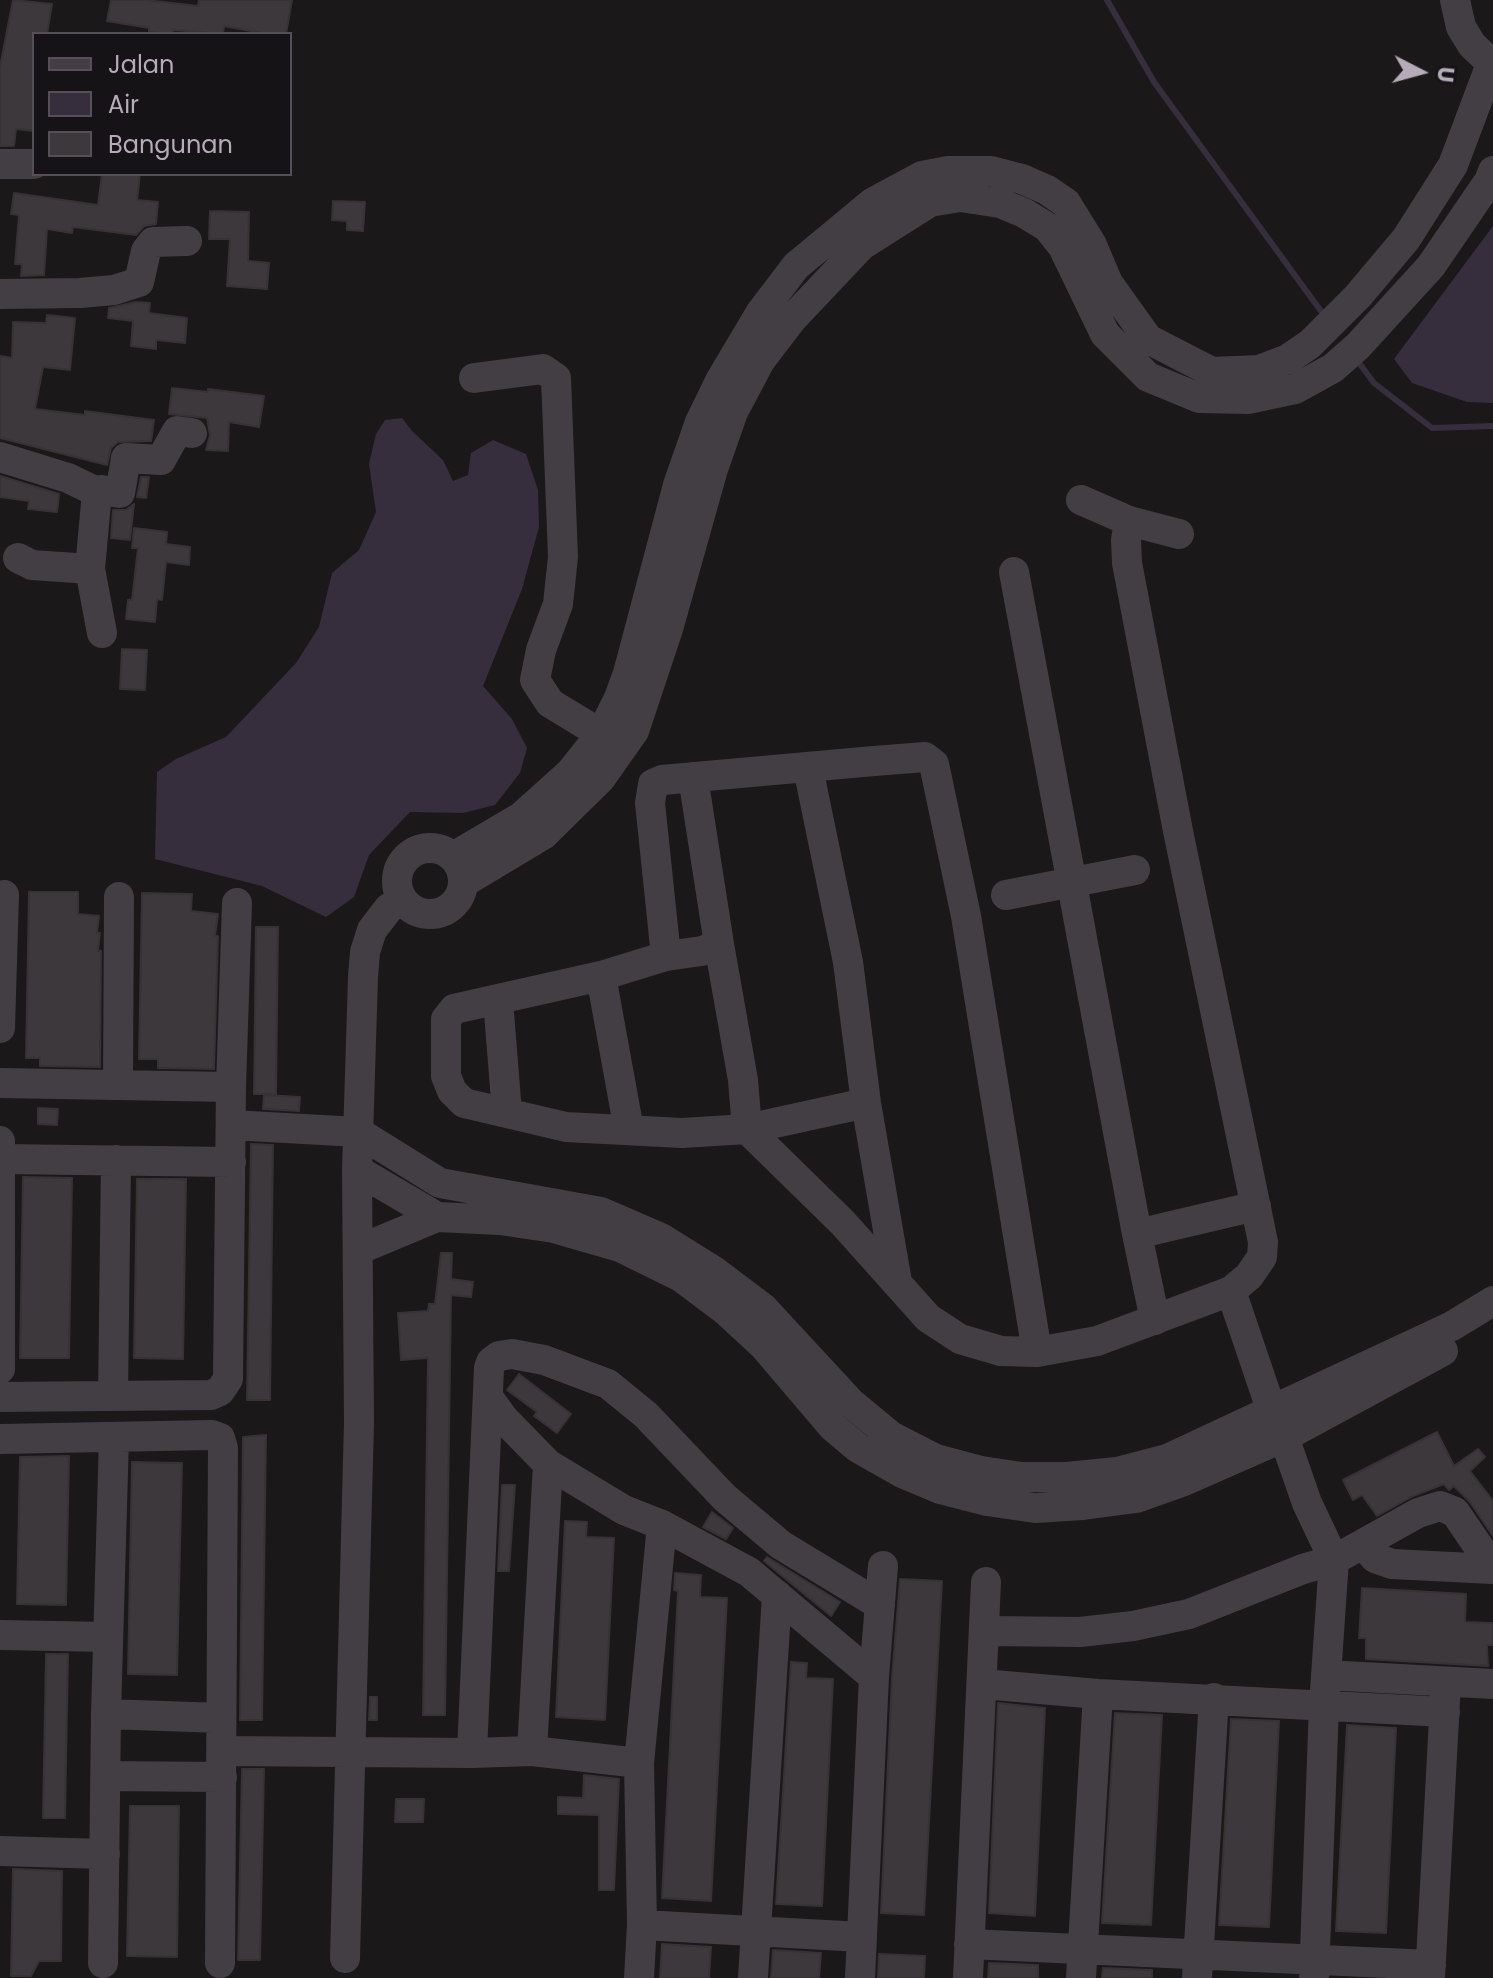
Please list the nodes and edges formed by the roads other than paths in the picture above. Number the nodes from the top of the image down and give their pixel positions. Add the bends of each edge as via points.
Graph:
1 (1455, 0) edge
2 (1492, 64) edge
3 (0, 164) edge
4 (32, 164) edge
5 (1491, 176) edge
6 (187, 241) dead end
7 (0, 294) edge
8 (474, 378) dead end
9 (1206, 385) junction
10 (192, 433) dead end
11 (0, 457) edge
12 (97, 492) junction
13 (1081, 500) dead end
14 (1129, 521) junction
15 (1179, 534) dead end
16 (18, 558) dead end
17 (90, 569) junction
18 (1014, 572) dead end
19 (102, 633) dead end
20 (601, 734) junction
21 (808, 768) junction
22 (693, 777) junction
23 (458, 870) junction
24 (1135, 870) dead end
25 (1071, 882) junction
26 (4, 895) dead end
27 (1006, 895) dead end
28 (119, 897) dead end
29 (403, 900) junction
30 (237, 903) dead end
31 (719, 944) junction
32 (666, 956) junction
33 (601, 976) junction
34 (498, 1000) junction
35 (0, 1028) edge
36 (0, 1083) edge
37 (118, 1084) junction
38 (231, 1087) junction
39 (866, 1103) junction
40 (507, 1113) junction
41 (231, 1125) junction
42 (747, 1129) junction
43 (629, 1130) junction
44 (358, 1132) junction
45 (0, 1141) edge
46 (1, 1159) edge
47 (116, 1160) junction
48 (231, 1162) junction
49 (357, 1170) junction
50 (1256, 1206) junction
51 (437, 1217) junction
52 (1137, 1234) junction
53 (358, 1250) junction
54 (897, 1283) junction
55 (1231, 1291) junction
56 (1493, 1301) edge
57 (1155, 1320) junction
58 (1493, 1324) edge
59 (1037, 1352) junction
60 (0, 1369) edge
61 (113, 1395) junction
62 (0, 1397) edge
63 (488, 1397) junction
64 (1278, 1425) junction
65 (114, 1438) junction
66 (0, 1439) edge
67 (548, 1464) junction
68 (662, 1525) junction
69 (1363, 1544) junction
70 (1334, 1560) junction
71 (883, 1566) dead end
72 (1493, 1568) edge
73 (986, 1582) dead end
74 (777, 1595) junction
75 (880, 1605) junction
76 (985, 1631) junction
77 (0, 1635) edge
78 (108, 1637) junction
79 (874, 1677) junction
80 (1446, 1682) junction
81 (982, 1684) junction
82 (1493, 1684) edge
83 (1325, 1690) junction
84 (1098, 1694) junction
85 (1214, 1698) junction
86 (1445, 1712) junction
87 (106, 1714) junction
88 (221, 1718) junction
89 (352, 1751) junction
90 (532, 1751) junction
91 (472, 1753) junction
92 (639, 1763) junction
93 (223, 1764) junction
94 (106, 1776) junction
95 (0, 1851) edge
96 (105, 1854) junction
97 (642, 1925) junction
98 (756, 1930) junction
99 (862, 1937) junction
100 (969, 1944) junction
101 (345, 1958) dead end
102 (103, 1963) dead end
103 (220, 1963) dead end
104 (1082, 1964) edge
105 (1198, 1966) edge
106 (1314, 1969) edge
107 (1431, 1971) edge
108 (639, 1978) edge
109 (753, 1978) edge
110 (860, 1978) edge
111 (968, 1978) edge

1 - 2 street via 1461,27
2 - 9 street via 1453,165 1406,239 1358,296 1288,359
3 - 4 street
5 - 9 street via 1431,266 1333,368 1295,389 1248,399
6 - 7 street via 153,242 139,282 114,290
8 - 20 street via 543,369 556,378 563,557 558,604 535,680 550,703
9 - 20 street via 1148,339 1108,283 1078,220 1047,190 991,171 948,171 903,185 872,203 796,266 720,381 678,485 637,644
9 - 23 street via 1148,377 1105,334 1063,247 1047,227 1000,203 960,197 930,202 862,245 792,319 760,361 733,412 634,731 601,778 543,835
10 - 12 street via 177,431 161,460 126,458 120,493
11 - 12 street
12 - 17 street
13 - 14 street
14 - 15 street
14 - 50 street via 1127,563
16 - 17 street via 32,565
17 - 19 street
18 - 25 street
20 - 23 street via 570,773
21 - 22 street
21 - 39 street via 848,962
21 - 59 street via 925,757 934,764 966,916
22 - 31 street
22 - 32 street via 662,780 650,788
23 - 29 street via 457,900 443,912 425,914
23 - 29 street via 445,852 426,848 409,856 398,872
24 - 25 street
25 - 27 street
25 - 52 street
26 - 35 street
28 - 37 street
29 - 44 street via 372,930 365,952
30 - 38 street
31 - 32 street
31 - 42 street
32 - 33 street
33 - 34 street
33 - 43 street
34 - 40 street
34 - 40 street via 449,1013 446,1076 464,1103
36 - 37 street
37 - 38 street
38 - 41 street
39 - 42 street
39 - 54 street
40 - 43 street via 566,1127
41 - 44 street
41 - 48 street
42 - 43 street
42 - 54 street
44 - 49 street
44 - 64 street via 440,1183 601,1212 661,1238 763,1308 850,1402 891,1436 936,1459 1022,1477 1067,1477 1117,1472
45 - 46 street
46 - 47 street
46 - 60 street
47 - 48 street
47 - 61 street
48 - 61 street via 228,1379 211,1395
49 - 51 street
49 - 53 street
50 - 52 street
50 - 55 street via 1262,1257
51 - 53 street
51 - 64 street via 554,1228 620,1247 681,1277 764,1346 809,1402 858,1448 940,1489 987,1501 1035,1508 1136,1498 1227,1464
52 - 57 street
53 - 89 street
54 - 59 street via 928,1318 960,1339 1001,1351
55 - 57 street
55 - 64 street
56 - 64 street
57 - 59 street via 1097,1341
58 - 64 street
61 - 62 street
63 - 67 street
63 - 75 street via 491,1362 512,1354 608,1384 781,1545
63 - 91 street
64 - 70 street
65 - 66 street
65 - 78 street
65 - 88 street via 220,1438
67 - 68 street via 624,1510
67 - 90 street
68 - 74 street via 749,1572
68 - 92 street
69 - 70 street
69 - 72 street via 1375,1558 1392,1564
69 - 72 street via 1418,1513 1448,1508
70 - 76 street via 1189,1614 1133,1626 1080,1632
70 - 83 street
71 - 75 street
73 - 76 street
74 - 79 street
74 - 98 street
75 - 79 street
76 - 81 street
77 - 78 street
78 - 87 street
79 - 99 street
80 - 82 street
80 - 83 street
80 - 86 street
81 - 84 street
81 - 100 street
83 - 85 street
83 - 86 street
83 - 106 street
84 - 85 street
84 - 104 street
85 - 105 street
86 - 107 street
87 - 88 street
87 - 94 street
88 - 93 street
89 - 91 street
89 - 93 street
89 - 101 street
90 - 91 street
90 - 92 street
92 - 97 street
93 - 94 street
93 - 103 street
94 - 96 street
95 - 96 street
96 - 102 street
97 - 98 street
97 - 108 street
98 - 99 street
98 - 109 street
99 - 110 street
100 - 104 street
100 - 111 street
104 - 105 street
105 - 106 street
106 - 107 street

